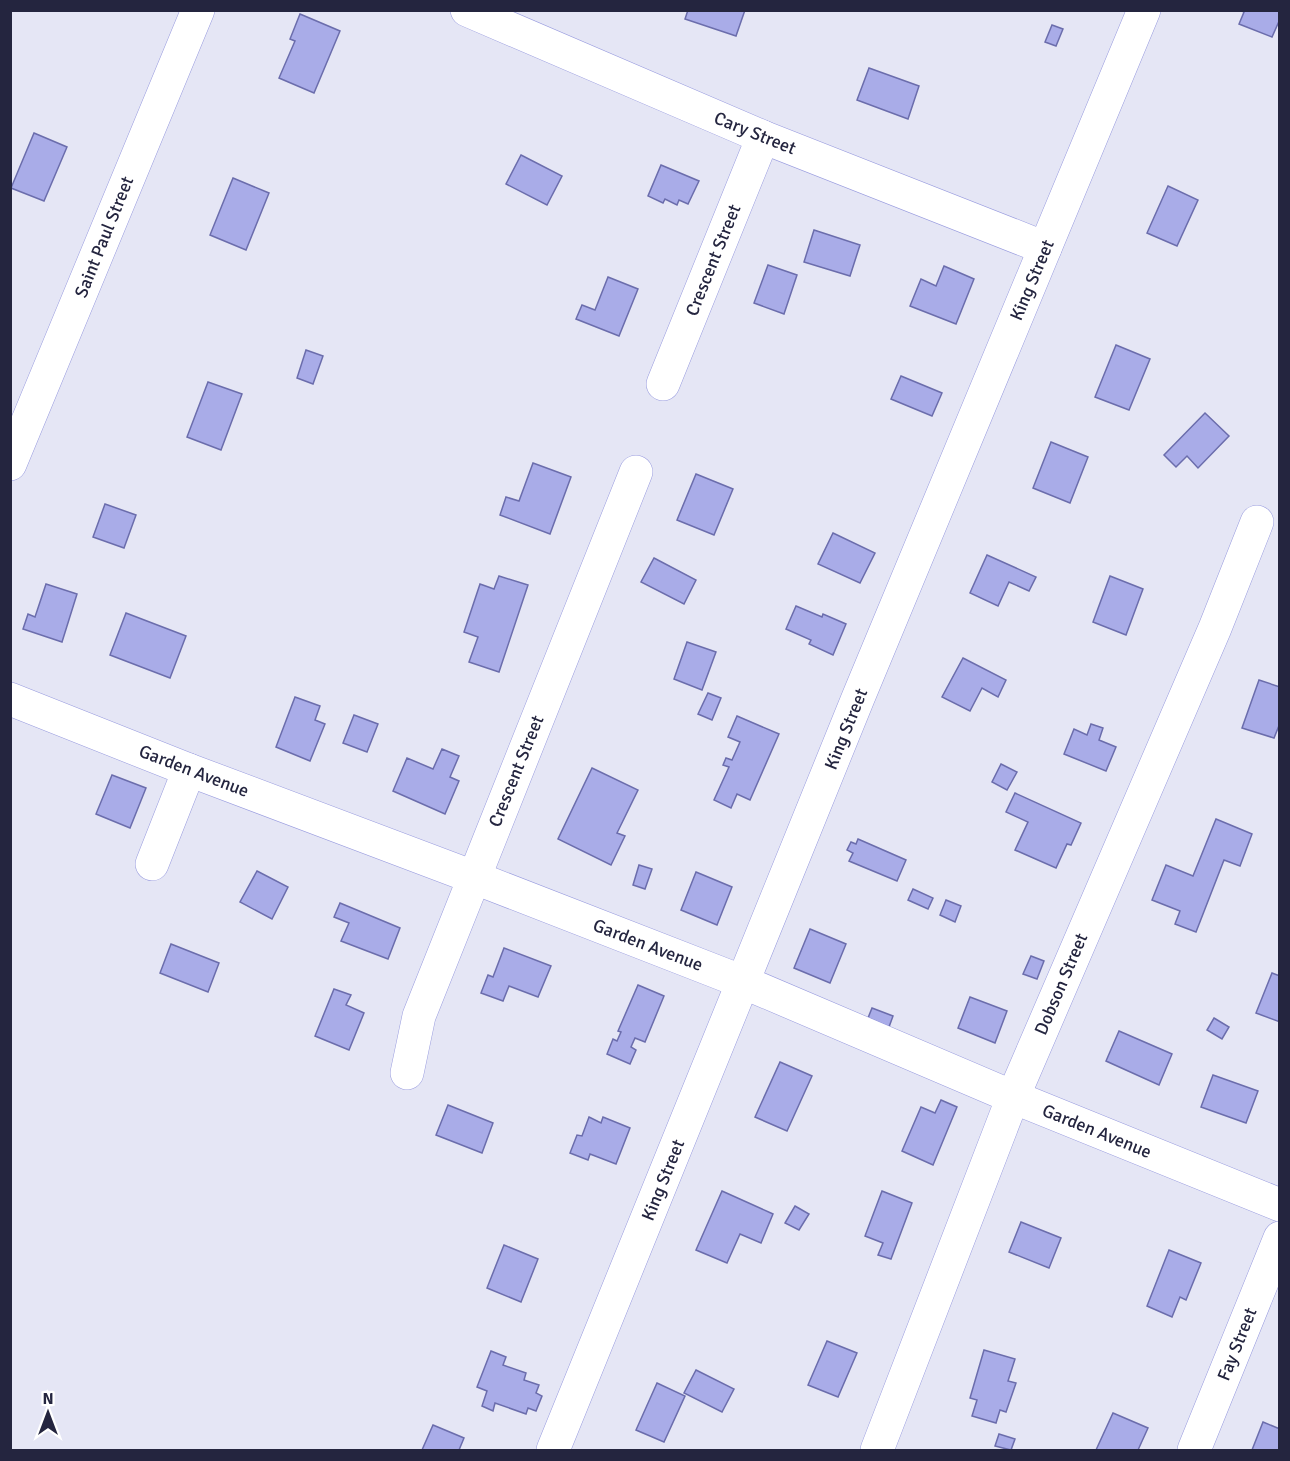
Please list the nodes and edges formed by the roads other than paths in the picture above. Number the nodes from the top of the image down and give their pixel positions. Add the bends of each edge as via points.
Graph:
1 (198, 10) edge
2 (467, 10) edge
3 (1144, 10) edge
4 (763, 137) junction
5 (1045, 248) junction
6 (663, 384) dead end
7 (10, 464) edge
8 (636, 472) dead end
9 (1257, 522) dead end
10 (10, 699) edge
11 (189, 770) junction
12 (152, 864) dead end
13 (473, 877) junction
14 (743, 982) junction
15 (407, 1073) dead end
16 (1013, 1097) junction
17 (1280, 1205) edge
18 (1280, 1238) edge
19 (553, 1450) edge
20 (877, 1450) edge
21 (1194, 1450) edge

1 - 7 street, Saint Paul Street
2 - 4 street, Cary Street
3 - 5 street, King Street
4 - 5 street, Cary Street
4 - 6 street, Crescent Street
5 - 14 street, King Street
8 - 13 street, Crescent Street
9 - 16 street, Dobson Street
10 - 11 street, Garden Avenue
11 - 12 street
11 - 13 street, Garden Avenue
13 - 14 street, Garden Avenue
13 - 15 street, Crescent Street via 416,1023
14 - 16 street, Garden Avenue
14 - 19 street, King Street
16 - 17 street, Garden Avenue
16 - 20 street, Dobson Street
18 - 21 street, Fay Street

